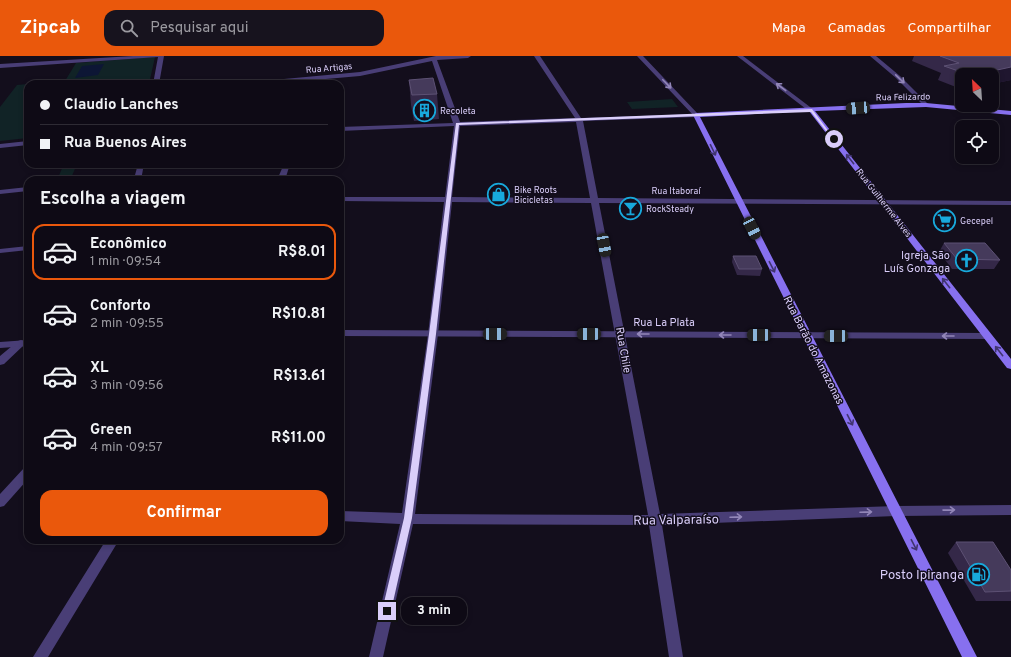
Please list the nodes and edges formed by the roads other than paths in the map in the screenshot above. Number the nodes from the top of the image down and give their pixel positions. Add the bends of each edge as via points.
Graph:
1 (157, 56) edge
2 (161, 56) edge
3 (468, 56) edge
4 (537, 56) edge
5 (640, 56) edge
6 (740, 56) edge
7 (873, 56) edge
8 (432, 57) edge
9 (0, 66) edge
10 (157, 80) edge
11 (295, 80) edge
12 (926, 105) junction
13 (812, 111) junction
14 (1011, 113) edge
15 (696, 115) junction
16 (579, 120) junction
17 (457, 124) junction
18 (344, 129) edge
19 (24, 143) edge
20 (0, 146) edge
21 (24, 189) edge
22 (0, 192) edge
23 (344, 199) edge
24 (447, 200) junction
25 (595, 201) junction
26 (738, 201) junction
27 (882, 201) junction
28 (1011, 203) edge
29 (24, 248) edge
30 (0, 251) edge
31 (344, 333) edge
32 (433, 334) junction
33 (621, 334) junction
34 (806, 336) junction
35 (987, 336) junction
36 (24, 343) edge
37 (24, 344) edge
38 (0, 345) edge
39 (0, 362) edge
40 (1011, 366) edge
41 (24, 475) edge
42 (0, 502) edge
43 (1011, 510) edge
44 (896, 511) junction
45 (344, 516) edge
46 (408, 518) junction
47 (655, 520) junction
48 (111, 544) edge
49 (40, 657) edge
50 (376, 657) edge
51 (676, 657) edge
52 (970, 657) edge

1 - 9 street
2 - 10 street
3 - 8 street, Rua Artigas
4 - 16 street, Rua Chile
5 -> 15 street, Rua Barão do Amazonas
13 -> 6 street, Rua Guilherme Alves
7 -> 12 street
8 - 11 street, Rua Artigas via 360,74
8 - 17 street
12 - 13 main road, Rua Felizardo
12 - 14 main road, Rua Felizardo
13 - 15 main road, Rua Felizardo
27 -> 13 main road, Rua Guilherme Alves
15 - 16 street, Rua Felizardo
15 -> 26 main road, Rua Barão do Amazonas
16 - 17 street, Rua Felizardo
16 - 25 street, Rua Chile
17 - 18 street, Rua Felizardo
17 - 24 street
19 - 20 street
21 - 22 street
23 - 24 street, Rua Itaboraí
24 - 25 street, Rua Itaboraí
24 - 32 street
25 - 26 street, Rua Itaboraí
25 - 33 street, Rua Chile
26 - 27 street, Rua Itaboraí
26 -> 34 main road, Rua Barão do Amazonas
27 - 28 street, Rua Itaboraí
35 -> 27 main road, Rua Guilherme Alves
29 - 30 street
31 - 32 street, Rua La Plata
32 - 33 street, Rua La Plata
32 - 46 street
34 -> 33 street, Rua La Plata
33 - 47 street, Rua Chile
35 -> 34 street, Rua La Plata
34 -> 44 main road, Rua Barão do Amazonas
40 -> 35 main road, Rua Guilherme Alves
36 - 38 street
37 - 39 street
41 - 42 street
44 -> 43 street, Rua Valparaíso
47 -> 44 street, Rua Valparaíso
44 -> 52 main road, Rua Barão do Amazonas
45 - 46 street, Rua Valparaíso
46 - 47 street, Rua Valparaíso
46 - 50 street
47 - 51 street, Rua Chile
48 - 49 street

